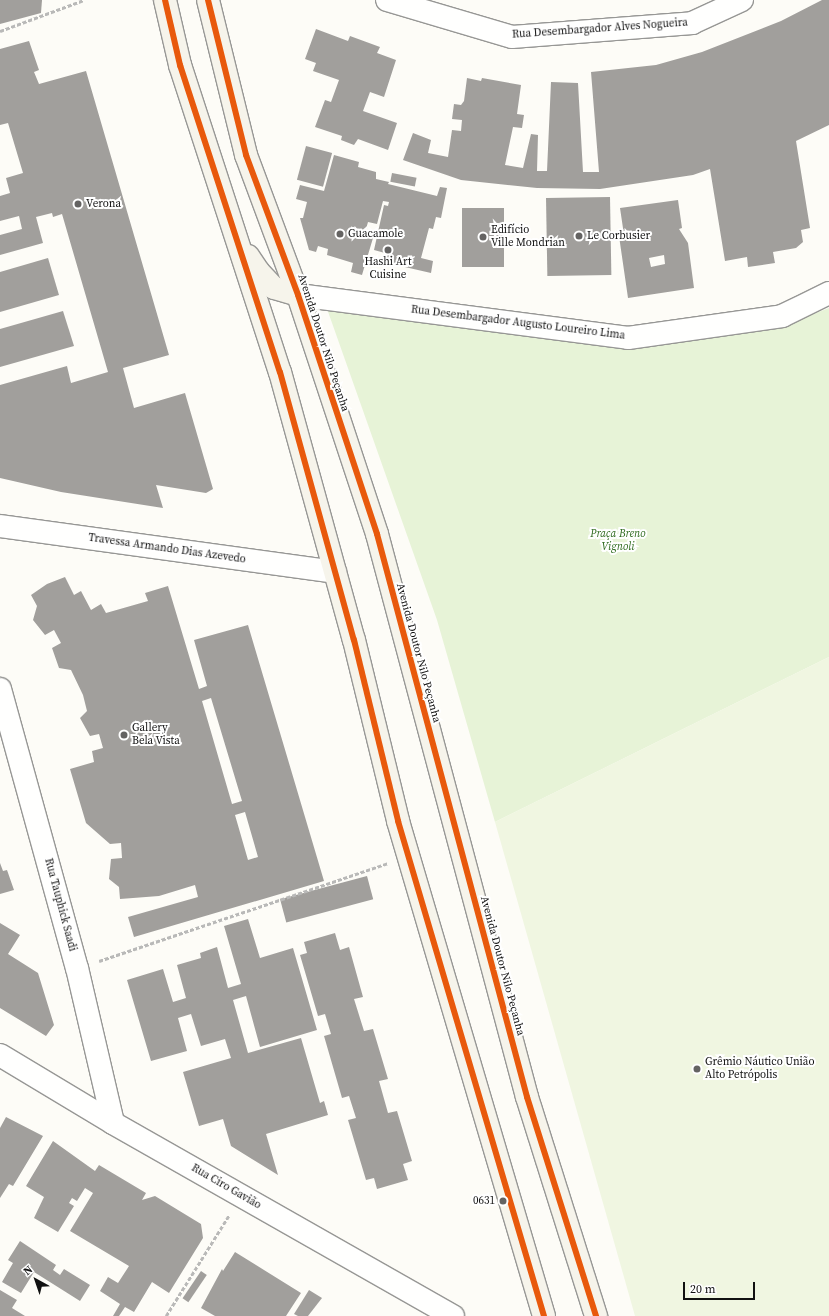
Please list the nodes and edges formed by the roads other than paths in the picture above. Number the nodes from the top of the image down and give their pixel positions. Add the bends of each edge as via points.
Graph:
1 (166, 0) edge
2 (208, 0) edge
3 (387, 0) edge
4 (742, 0) edge
5 (234, 235) junction
6 (829, 293) edge
7 (298, 295) junction
8 (0, 526) edge
9 (335, 572) junction
10 (0, 689) edge
11 (0, 1055) edge
12 (113, 1123) junction
13 (453, 1316) edge
14 (544, 1316) edge
15 (596, 1316) edge

1 - 5 main road via 180,65
2 - 7 main road, Avenida Doutor Nilo Peçanha via 246,155
3 - 4 street, Rua Desembargador Alves Nogueira via 512,37 692,23
5 - 7 main road via 258,271 274,288
5 - 9 main road via 280,372
6 - 7 street, Rua Desembargador Augusto Loureiro Lima via 782,316 628,338
7 - 15 main road, Avenida Doutor Nilo Peçanha via 377,534 527,1097
8 - 9 street, Travessa Armando Dias Azevedo
9 - 14 main road via 408,856
10 - 12 street, Rua Tauphick Saadi via 77,968
11 - 12 street, Rua Ciro Gavião
12 - 13 street, Rua Ciro Gavião

